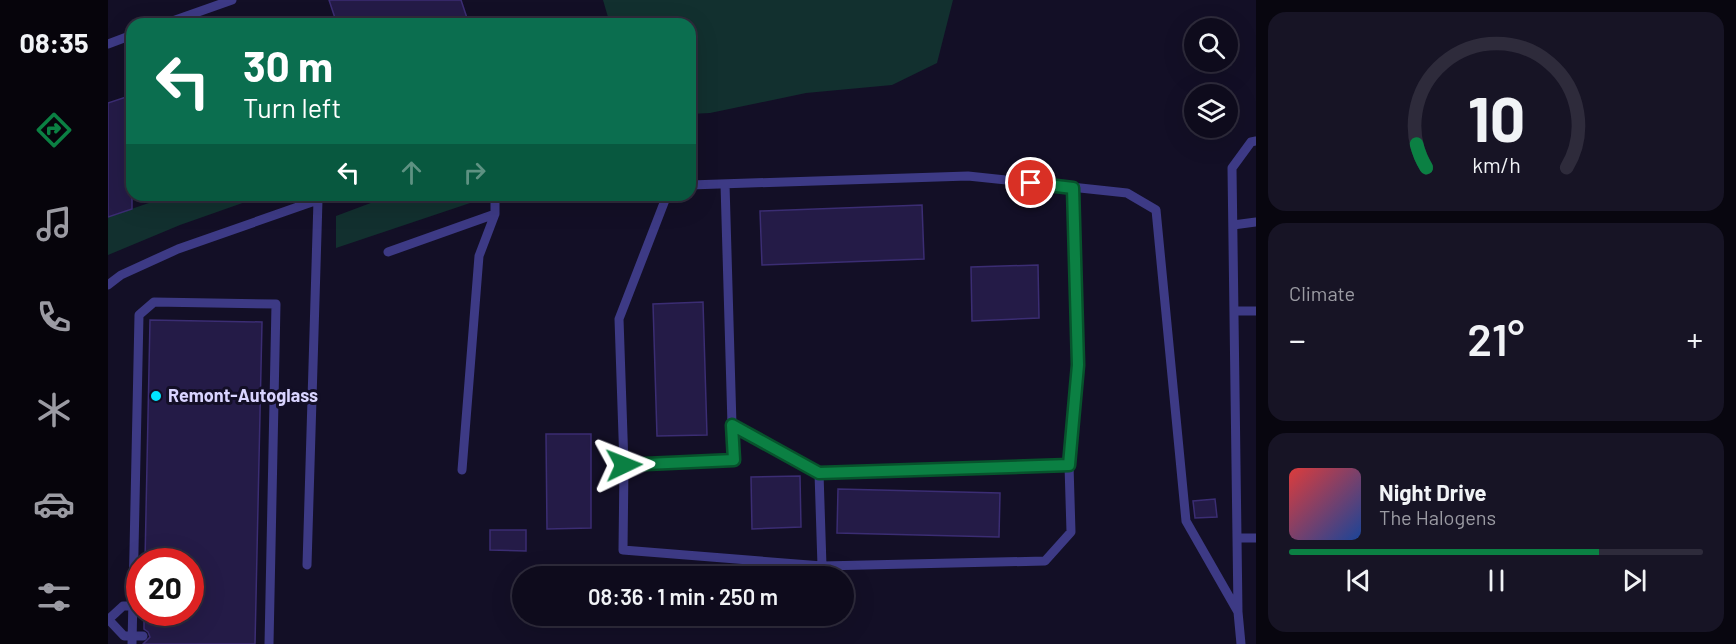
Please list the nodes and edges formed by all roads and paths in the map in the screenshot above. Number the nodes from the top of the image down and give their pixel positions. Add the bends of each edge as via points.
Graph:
1 (232, 0) edge
2 (181, 18) edge
3 (126, 37) edge
4 (108, 44) edge
5 (1256, 141) edge
6 (725, 184) junction
7 (696, 185) edge
8 (1073, 188) junction
9 (315, 201) edge
10 (318, 201) edge
11 (495, 201) edge
12 (665, 201) edge
13 (495, 214) junction
14 (1256, 222) edge
15 (1233, 225) junction
16 (388, 252) dead end
17 (108, 285) edge
18 (1234, 311) junction
19 (1256, 311) edge
20 (732, 425) junction
21 (624, 465) junction
22 (1069, 465) junction
23 (462, 470) dead end
24 (819, 473) junction
25 (1237, 538) junction
26 (1256, 538) edge
27 (137, 548) edge
28 (308, 565) dead end
29 (822, 566) junction
30 (126, 606) edge
31 (1238, 612) junction
32 (108, 620) edge
33 (144, 636) dead end
34 (132, 640) edge
35 (269, 644) edge
36 (1241, 644) edge

1 - 2 lane
3 - 4 lane
5 - 15 lane via 1251,142 1232,168
6 - 7 lane
6 - 8 lane via 968,176
6 - 20 lane
8 - 22 lane via 1078,365
8 - 31 lane via 1127,193 1156,210 1186,521
9 - 17 lane via 178,249
10 - 28 lane
11 - 13 lane
12 - 21 lane via 619,319
13 - 16 lane
13 - 23 lane via 478,256
14 - 15 lane
15 - 18 lane
18 - 19 lane
18 - 25 lane
20 - 21 lane via 734,460
20 - 24 lane
21 - 29 lane via 623,550
22 - 24 lane
22 - 29 lane via 1071,532 1045,561
24 - 29 lane
25 - 26 lane
25 - 31 lane
27 - 35 lane via 139,315 153,302 276,304
30 - 32 lane
31 - 36 lane
32 - 34 lane
33 - 34 lane

